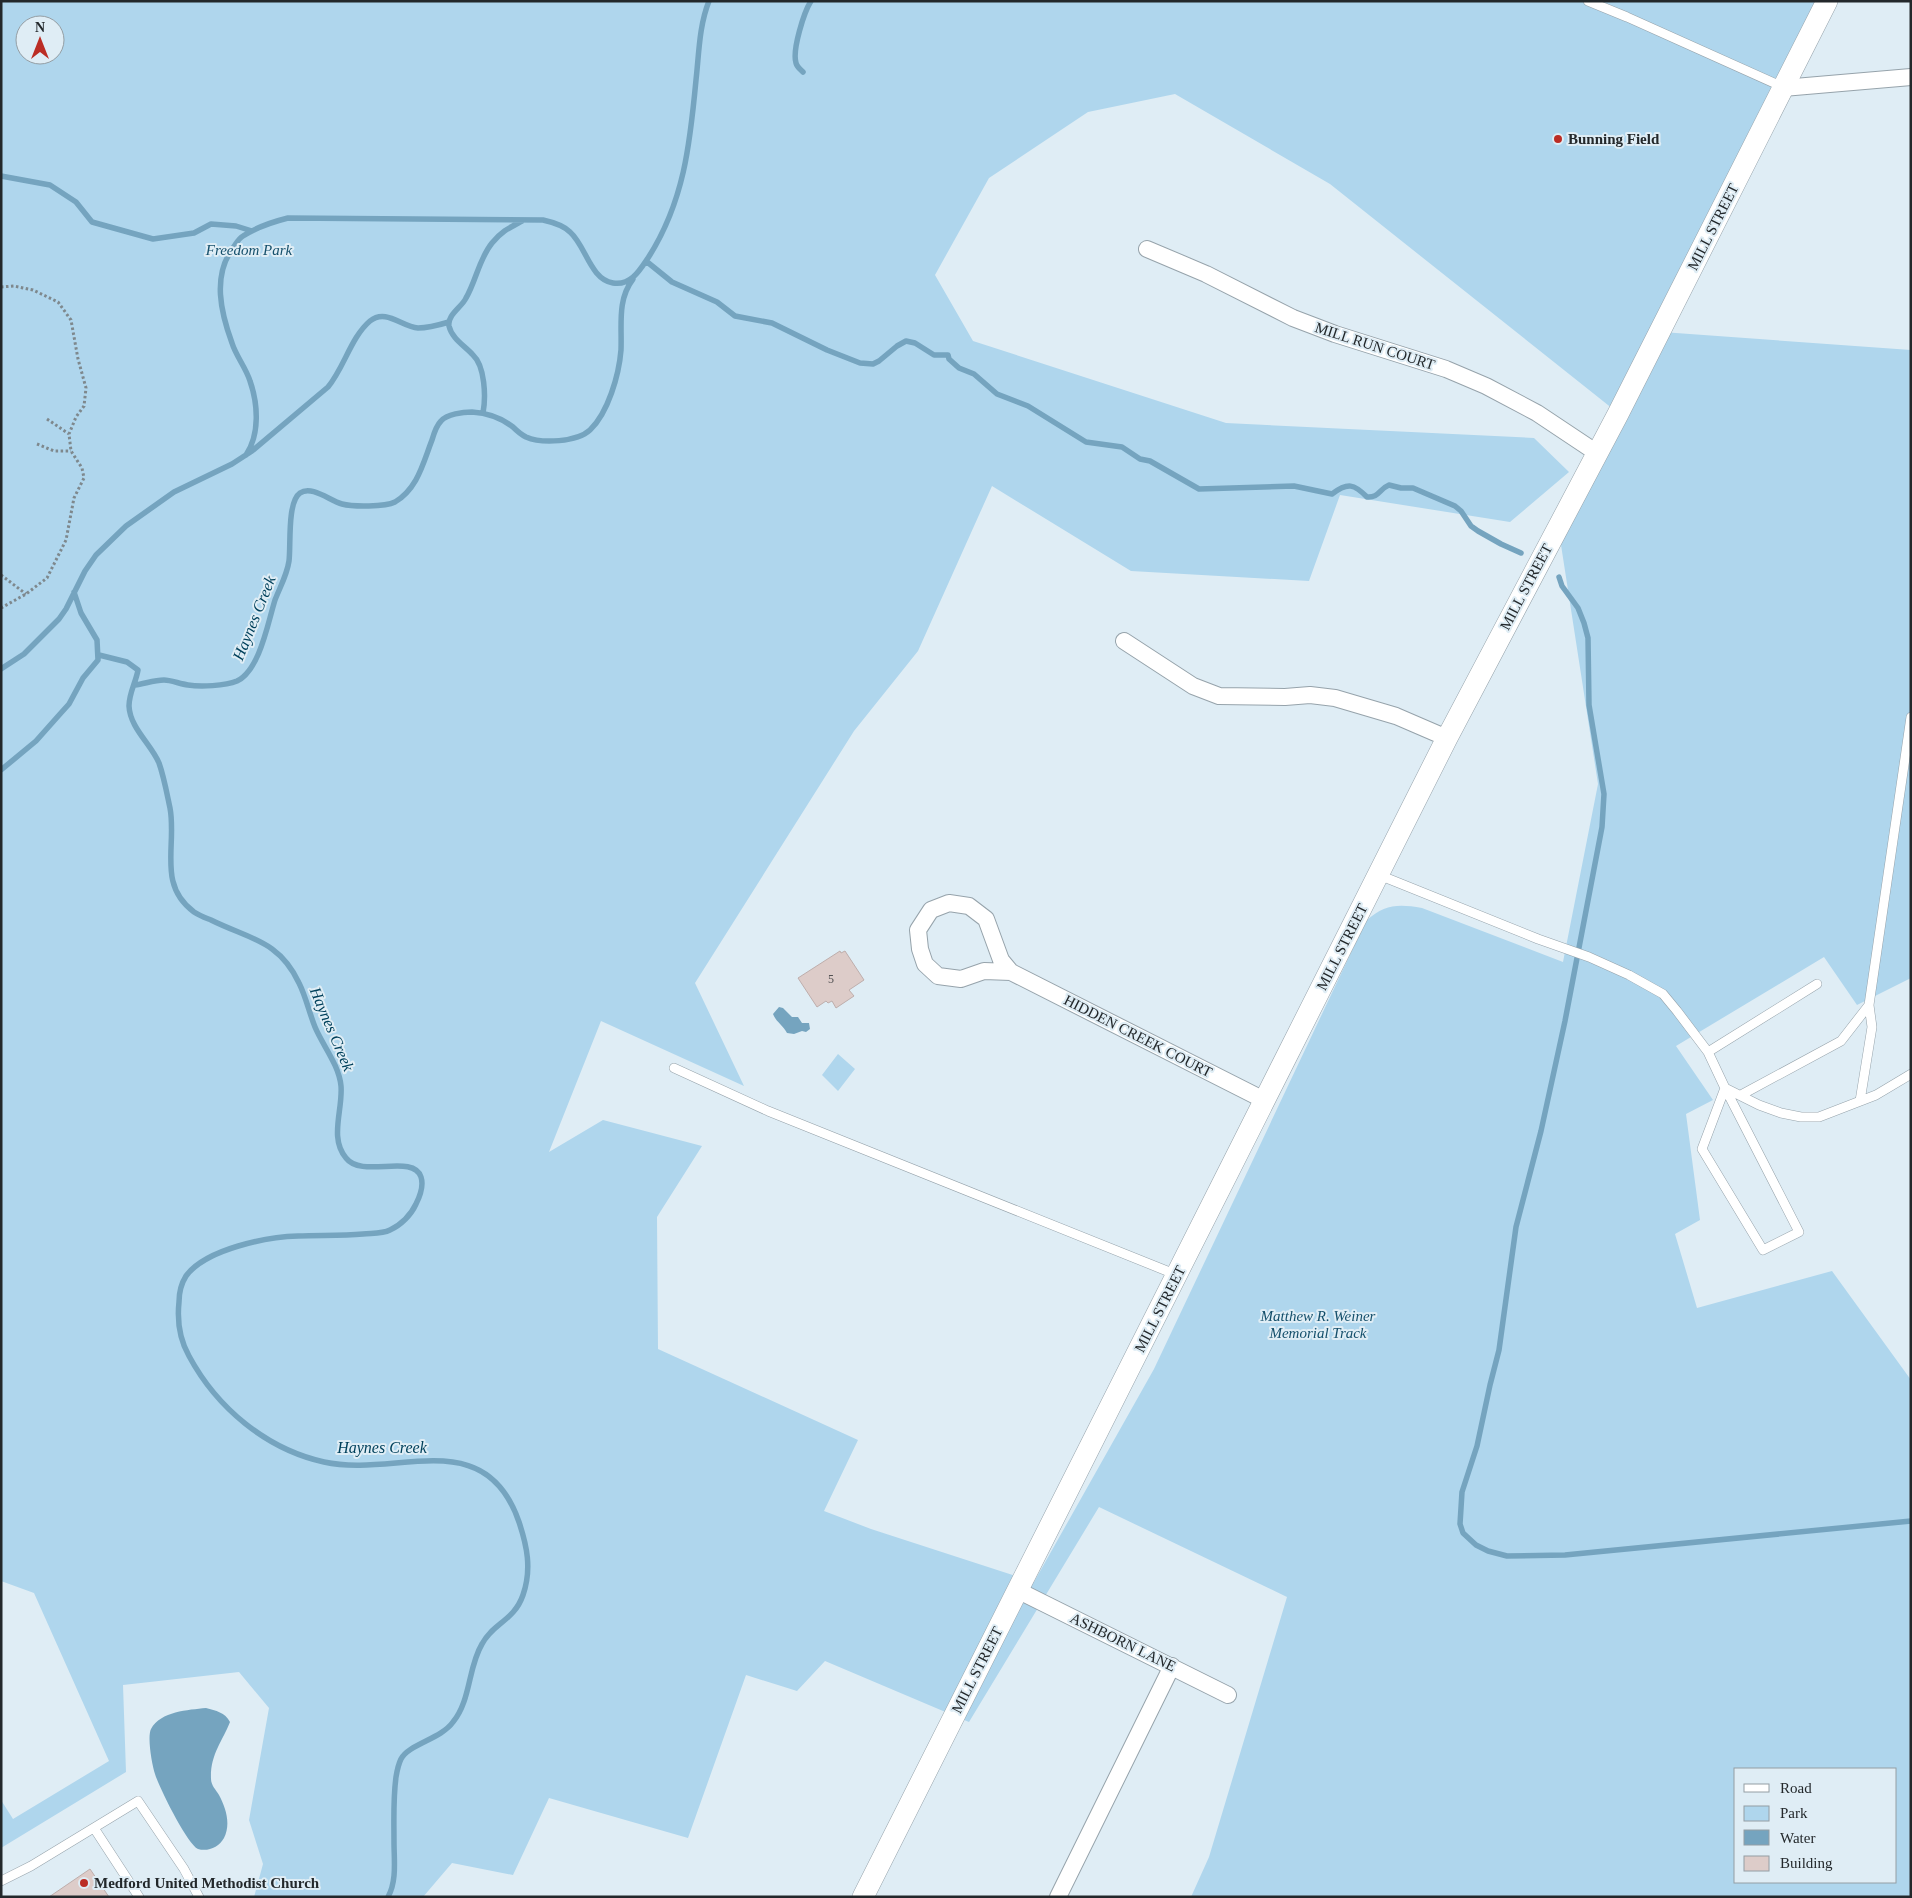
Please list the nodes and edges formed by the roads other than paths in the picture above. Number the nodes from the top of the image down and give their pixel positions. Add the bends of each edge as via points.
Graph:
1 (1588, 1) edge
2 (1827, 1) edge
3 (1911, 77) edge
4 (1783, 88) junction
5 (1147, 249) dead end
6 (1597, 453) junction
7 (1124, 641) dead end
8 (1911, 717) edge
9 (1447, 738) junction
10 (1379, 875) junction
11 (1012, 972) junction
12 (1817, 984) dead end
13 (1869, 1005) junction
14 (1708, 1052) junction
15 (674, 1068) dead end
16 (1911, 1074) edge
17 (1725, 1088) junction
18 (1741, 1095) junction
19 (1264, 1100) junction
20 (1860, 1101) junction
21 (1177, 1276) junction
22 (1017, 1590) junction
23 (1172, 1666) junction
24 (1228, 1695) dead end
25 (94, 1828) junction
26 (1, 1881) edge
27 (139, 1897) edge
28 (200, 1897) edge
29 (863, 1897) edge
30 (1058, 1897) edge

1 - 4 lane
2 - 4 street, MILL STREET
3 - 4 street
4 - 6 street, MILL STREET
5 - 6 street, MILL RUN COURT via 1206,274 1293,318 1446,369 1486,386 1536,413
6 - 9 street, MILL STREET
7 - 9 street via 1193,686 1219,696 1310,695 1335,698 1396,716
8 - 13 lane
9 - 10 street, MILL STREET
10 - 14 lane via 1629,975 1663,994
10 - 19 street, MILL STREET
11 - 11 street, HIDDEN CREEK COURT via 1001,960 986,919 969,906 949,903 931,910 918,930 925,964 938,976 961,979 984,971
11 - 19 street, HIDDEN CREEK COURT
12 - 14 lane
13 - 18 lane via 1841,1041
13 - 20 lane via 1872,1027
14 - 17 lane
15 - 21 lane via 768,1111
16 - 20 lane
17 - 17 lane via 1702,1148 1763,1250 1799,1232
17 - 18 lane
18 - 20 lane via 1759,1105 1801,1117 1819,1117
19 - 21 street, MILL STREET
21 - 22 street, MILL STREET
22 - 23 street, ASHBORN LANE
22 - 29 street, MILL STREET
23 - 24 street, ASHBORN LANE
23 - 30 street
25 - 26 lane
25 - 27 lane
25 - 28 lane via 138,1801

